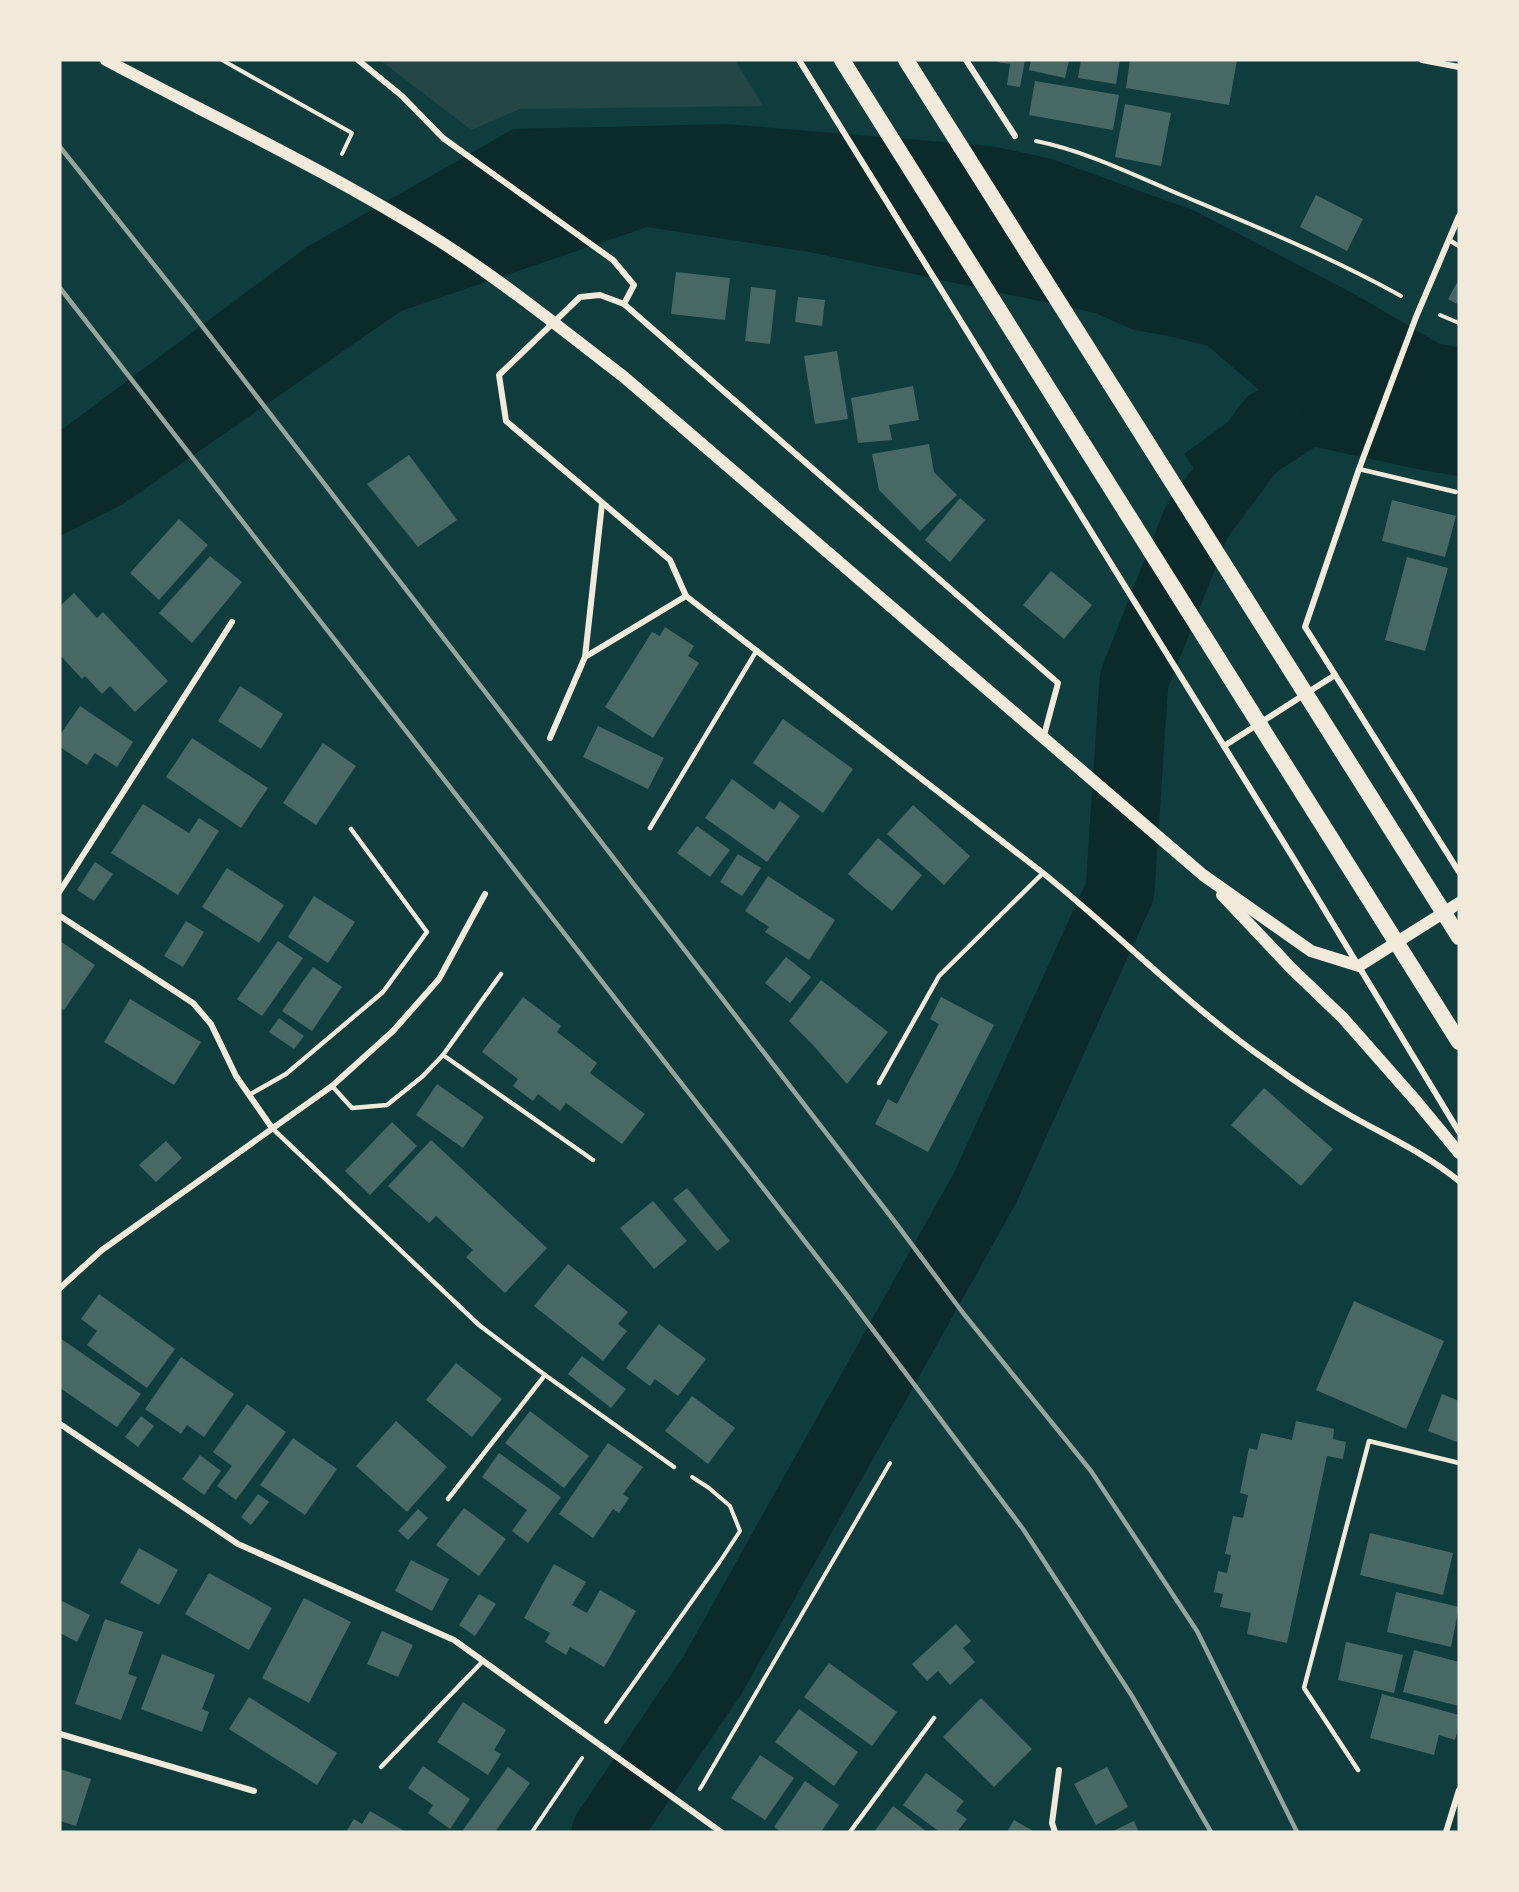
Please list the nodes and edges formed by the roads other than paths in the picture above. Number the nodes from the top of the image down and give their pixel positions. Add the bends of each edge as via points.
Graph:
1 (106, 60) edge
2 (358, 60) edge
3 (799, 60) edge
4 (842, 60) edge
5 (906, 60) edge
6 (966, 60) edge
7 (1422, 60) edge
8 (1459, 67) edge
9 (1015, 136) road end
10 (1459, 216) edge
11 (1449, 240) junction
12 (1459, 246) edge
13 (624, 304) junction
14 (1359, 469) junction
15 (1456, 492) dead end
16 (602, 504) junction
17 (686, 596) junction
18 (232, 622) dead end
19 (757, 650) junction
20 (585, 657) junction
21 (1335, 675) junction
22 (550, 738) dead end
23 (1043, 739) junction
24 (1224, 747) junction
25 (650, 828) dead end
26 (351, 829) dead end
27 (1459, 872) edge
28 (1043, 873) junction
29 (1203, 875) junction
30 (60, 891) edge
31 (485, 894) dead end
32 (1459, 903) edge
33 (60, 916) edge
34 (1459, 937) edge
35 (1359, 966) junction
36 (501, 974) dead end
37 (1459, 1042) edge
38 (443, 1055) junction
39 (879, 1083) dead end
40 (332, 1086) junction
41 (249, 1095) junction
42 (272, 1128) junction
43 (1459, 1132) edge
44 (1459, 1154) edge
45 (593, 1160) dead end
46 (1459, 1181) edge
47 (60, 1288) edge
48 (545, 1375) junction
49 (60, 1424) edge
50 (1459, 1463) edge
51 (674, 1467) road end
52 (448, 1499) dead end
53 (483, 1661) junction
54 (934, 1718) dead end
55 (60, 1734) edge
56 (381, 1767) dead end
57 (1059, 1770) dead end
58 (1358, 1770) dead end
59 (1459, 1790) edge
60 (254, 1791) dead end
61 (721, 1832) edge
62 (850, 1832) edge
63 (1054, 1832) edge
64 (1446, 1832) edge

1 - 23 main road via 330,176 442,243 524,300 624,377
2 - 13 street via 402,96 443,138 613,260 634,285
3 - 24 street
4 - 37 highway
5 - 34 highway
6 - 9 street
7 - 8 street
10 - 11 street
11 - 12 lane
11 - 14 street
13 - 16 street via 600,295 580,297 499,375 506,420
13 - 23 street via 1058,683
14 - 15 lane
14 - 21 street via 1305,627
16 - 17 street via 670,560
16 - 20 street
17 - 19 street
17 - 20 street
18 - 30 street
19 - 25 lane
19 - 28 street
20 - 22 street
21 - 24 street
21 - 27 street
23 - 29 main road
24 - 35 street
26 - 41 lane via 427,932 382,992 286,1074
28 - 39 lane via 939,976
28 - 46 street via 1269,1063 1344,1112 1438,1164
29 - 35 main road via 1311,951
29 - 44 main road via 1343,1018
31 - 40 street via 438,979 393,1030
32 - 35 main road
33 - 41 street via 193,1003 211,1024
35 - 43 street
36 - 38 lane
38 - 40 lane via 387,1105 352,1108
38 - 45 lane
40 - 42 street
41 - 42 street
42 - 47 street via 102,1250
42 - 48 lane via 479,1324
48 - 51 lane
48 - 52 lane
49 - 53 street via 238,1544 454,1640
50 - 58 lane via 1369,1441 1304,1688
53 - 56 lane
53 - 61 street
54 - 62 lane
55 - 60 street
57 - 63 street
59 - 64 street

